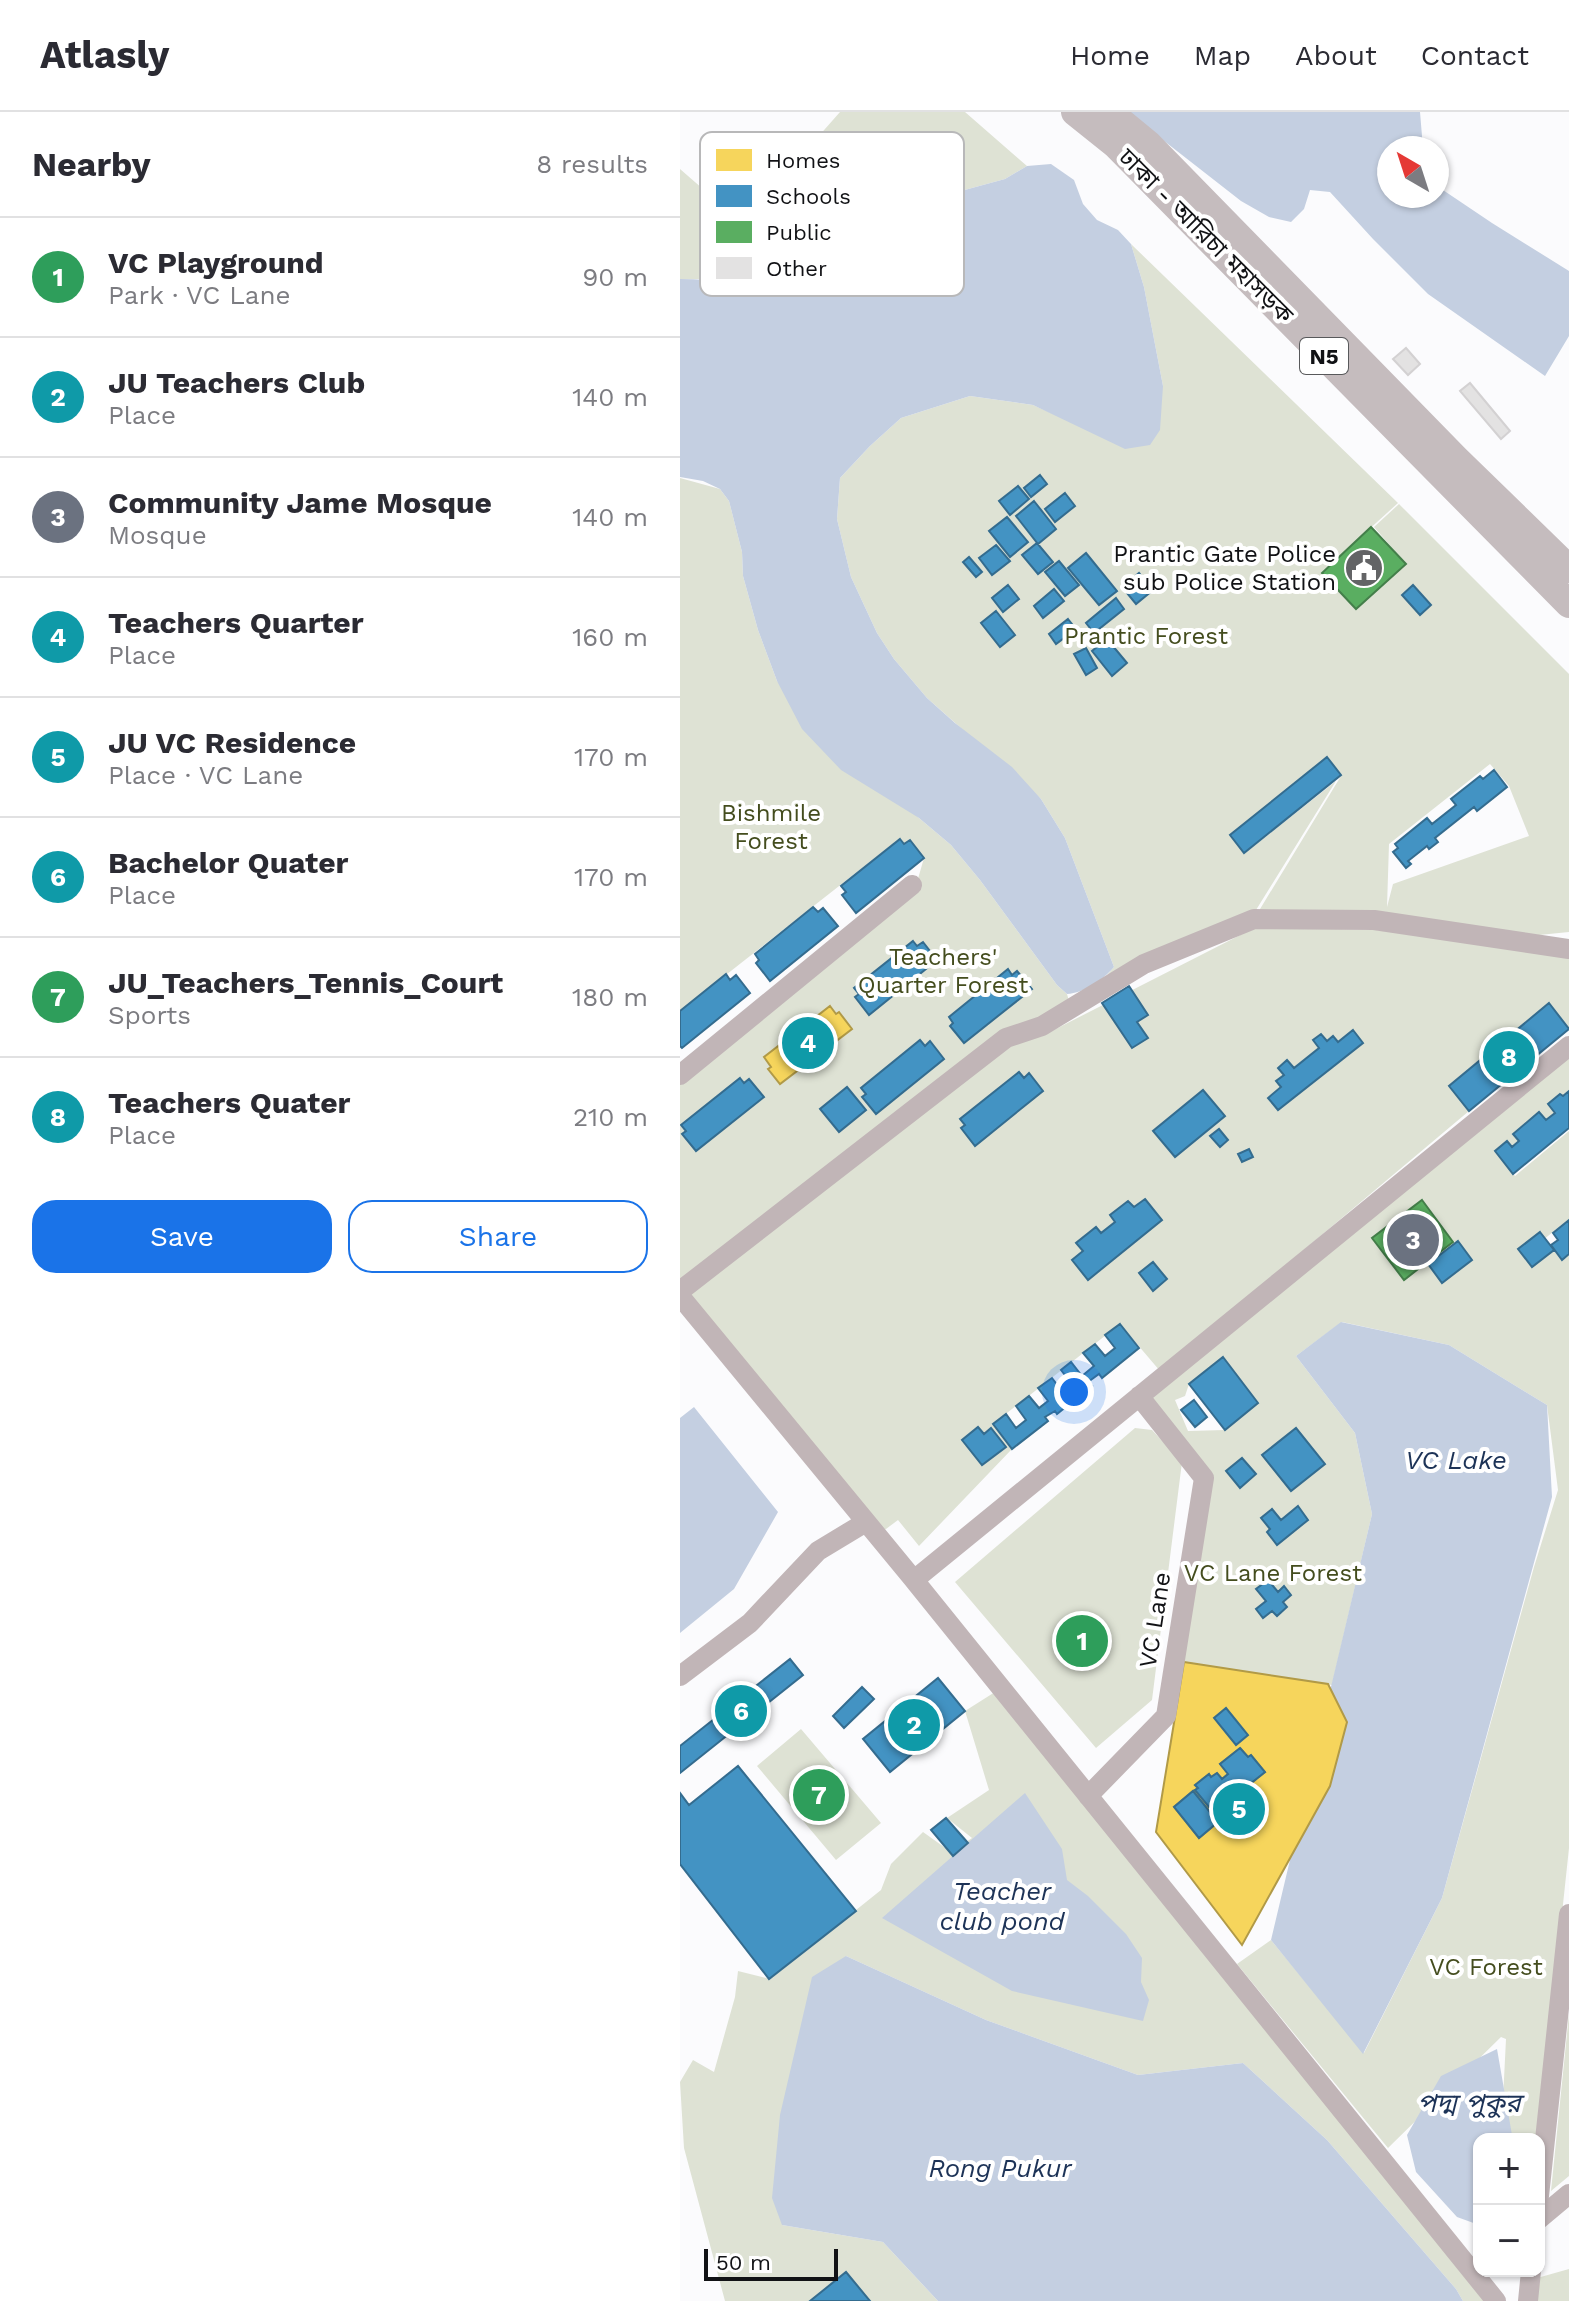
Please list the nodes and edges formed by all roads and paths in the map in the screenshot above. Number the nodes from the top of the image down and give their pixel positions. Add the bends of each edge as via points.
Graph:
1 (1075, 112) edge
2 (1109, 112) edge
3 (1569, 569) edge
4 (1569, 604) edge
5 (912, 885) dead end
6 (1569, 949) edge
7 (1569, 1046) edge
8 (680, 1075) edge
9 (680, 1293) edge
10 (1139, 1396) junction
11 (866, 1522) junction
12 (914, 1580) junction
13 (680, 1676) edge
14 (1088, 1796) junction
15 (1569, 1914) edge
16 (1567, 1954) edge
17 (1545, 2144) edge
18 (1569, 2194) edge
19 (1545, 2214) edge
20 (1530, 2277) edge
21 (1496, 2301) edge
22 (1528, 2301) edge

1 - 4 highway, ঢাকা - আরিচা মহাসড়ক / N5 via 1115,144
2 - 3 highway, ঢাকা - আরিচা মহাসড়ক / N5 via 1148,144
5 - 8 street
6 - 9 street via 1374,920 1254,919 1144,964 1042,1026 1006,1038
7 - 10 street
9 - 11 street
10 - 12 street
10 - 14 street, VC Lane via 1204,1478 1166,1716
11 - 12 street
11 - 13 street via 818,1551 750,1623
12 - 14 street
14 - 21 street
15 - 16 street
16 - 17 street
18 - 19 street
20 - 22 street

